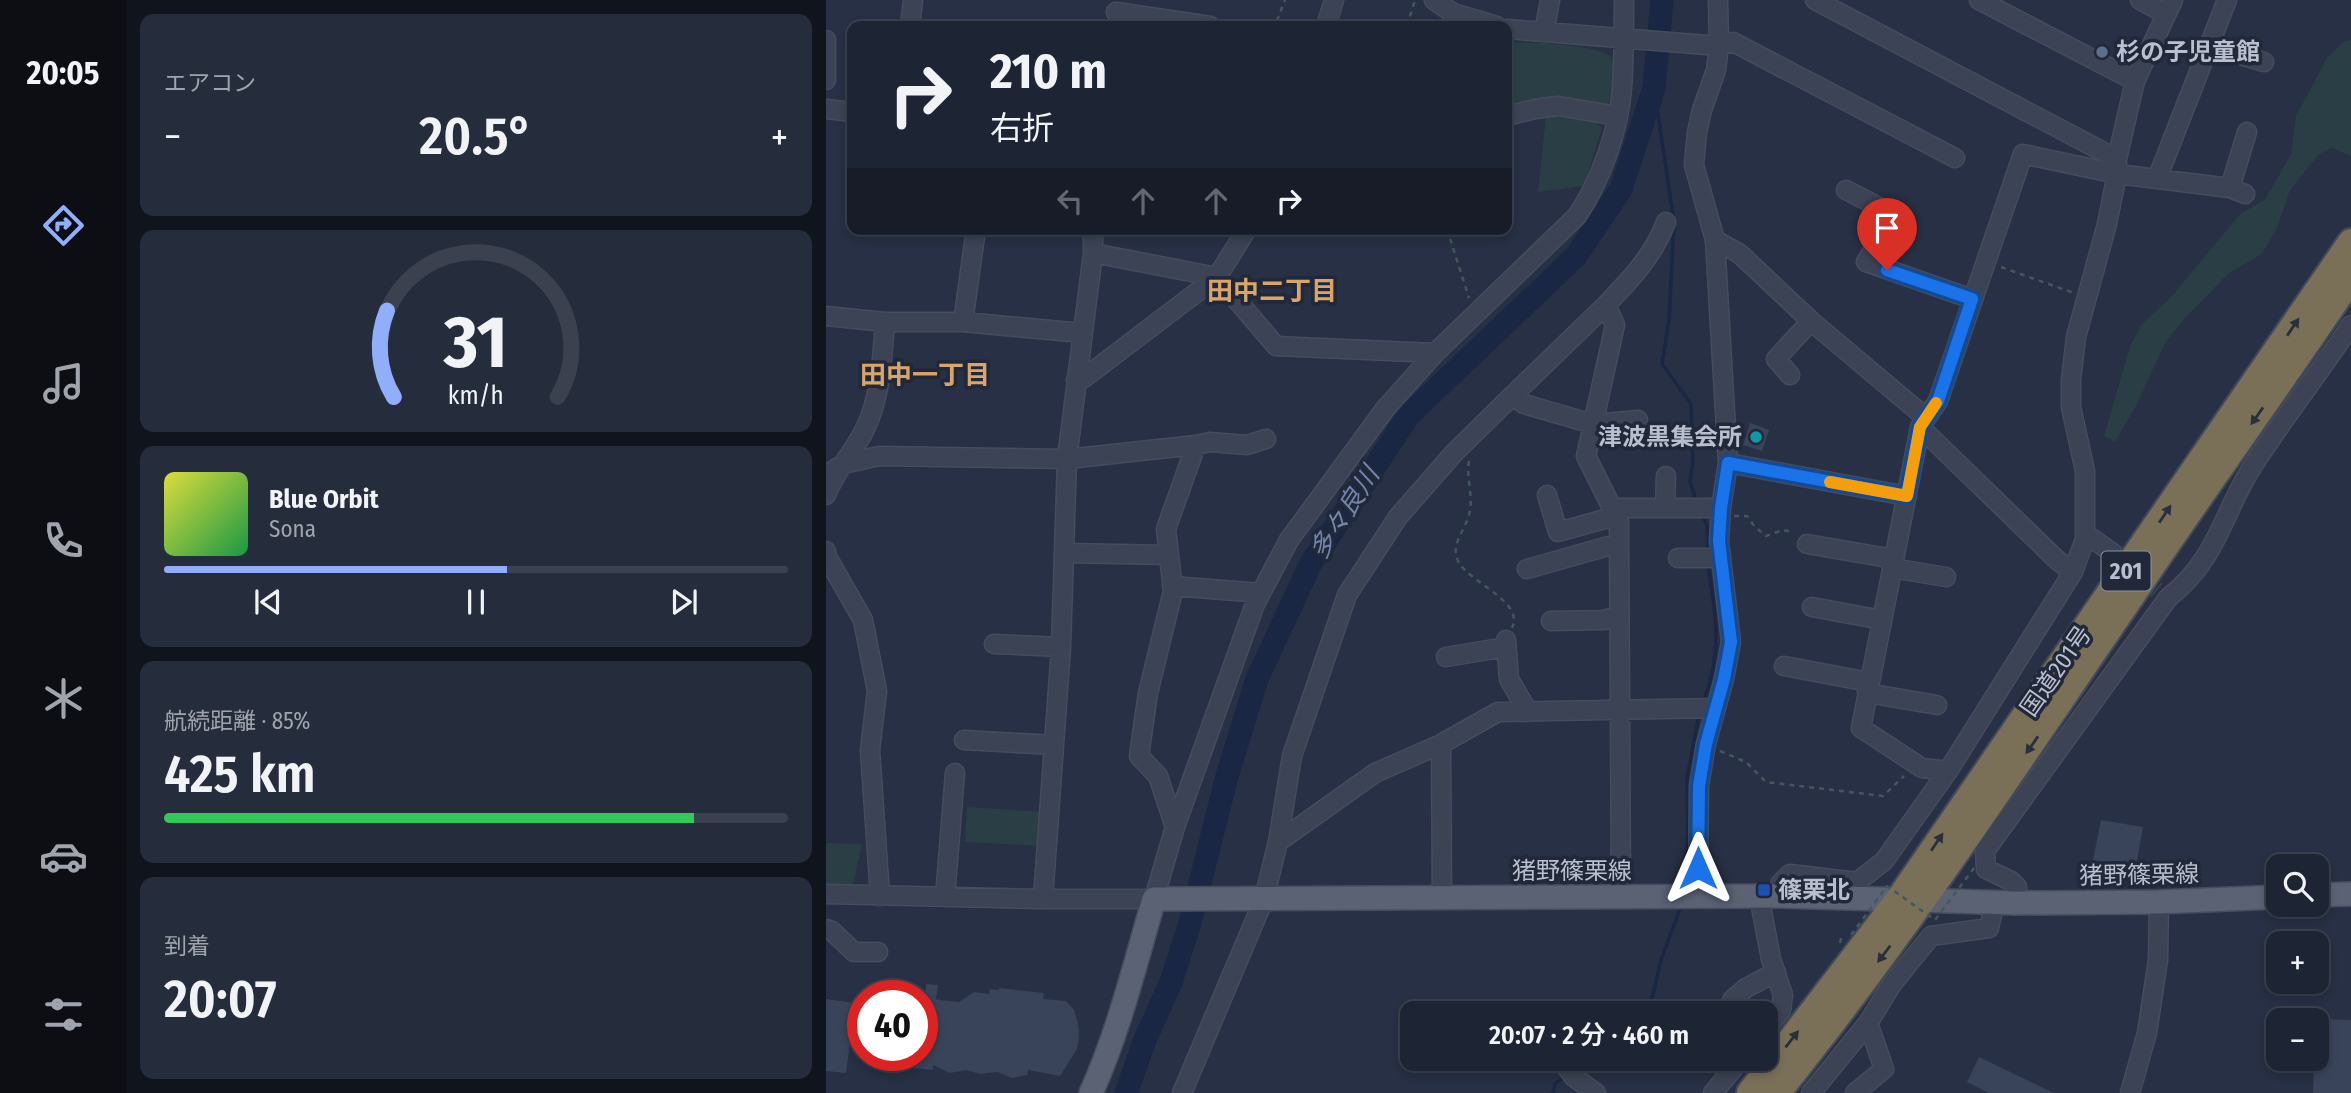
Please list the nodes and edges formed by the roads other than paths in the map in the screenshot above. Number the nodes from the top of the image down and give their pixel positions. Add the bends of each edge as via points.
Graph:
1 (913, 0) edge
2 (1334, 0) edge
3 (1434, 0) edge
4 (1549, 0) edge
5 (1624, 0) edge
6 (1718, 0) edge
7 (1815, 0) edge
8 (1979, 0) edge
9 (2140, 0) edge
10 (2227, 0) edge
11 (1454, 7) edge
12 (2170, 7) edge
13 (1116, 13) edge
14 (911, 21) edge
15 (1174, 21) edge
16 (1328, 21) edge
17 (1486, 21) edge
18 (1512, 30) edge
19 (1544, 33) junction
20 (1628, 39) junction
21 (827, 40) edge
22 (1713, 45) junction
23 (2210, 46) junction
24 (2264, 62) dead end
25 (826, 80) edge
26 (2135, 81) junction
27 (826, 110) edge
28 (847, 112) edge
29 (1512, 115) edge
30 (1617, 116) junction
31 (2247, 132) dead end
32 (1955, 158) dead end
33 (2117, 167) junction
34 (2157, 179) junction
35 (1846, 190) dead end
36 (1666, 222) dead end
37 (975, 235) edge
38 (1093, 235) edge
39 (1243, 235) edge
40 (1715, 240) junction
41 (2351, 242) edge
42 (1093, 253) junction
43 (1217, 277) junction
44 (2351, 278) edge
45 (1972, 299) junction
46 (1606, 305) junction
47 (826, 316) edge
48 (1811, 321) junction
49 (963, 322) junction
50 (885, 323) junction
51 (2351, 325) edge
52 (1082, 333) junction
53 (1434, 353) junction
54 (1790, 375) dead end
55 (1076, 380) junction
56 (1513, 395) junction
57 (1638, 421) dead end
58 (1923, 422) junction
59 (1593, 424) junction
60 (1266, 439) dead end
61 (1196, 445) junction
62 (1067, 459) junction
63 (1728, 463) junction
64 (843, 464) junction
65 (826, 475) edge
66 (1666, 477) dead end
67 (826, 495) edge
68 (1547, 495) dead end
69 (1907, 496) junction
70 (1665, 508) junction
71 (1614, 512) junction
72 (1721, 512) junction
73 (2085, 539) junction
74 (1619, 543) junction
75 (1807, 544) dead end
76 (826, 551) edge
77 (1065, 553) junction
78 (2114, 554) dead end
79 (1169, 555) junction
80 (1678, 558) dead end
81 (1720, 558) junction
82 (1893, 563) junction
83 (1527, 569) dead end
84 (2073, 572) junction
85 (1946, 577) dead end
86 (1172, 586) junction
87 (1261, 593) junction
88 (1812, 607) dead end
89 (1619, 616) junction
90 (1882, 620) junction
91 (1551, 621) dead end
92 (994, 644) dead end
93 (1061, 647) junction
94 (1446, 657) dead end
95 (1784, 666) dead end
96 (1868, 687) junction
97 (1937, 705) dead end
98 (1716, 708) junction
99 (1620, 711) junction
100 (1528, 712) junction
101 (964, 740) dead end
102 (1440, 744) junction
103 (1054, 745) junction
104 (1948, 771) junction
105 (954, 773) dead end
106 (1175, 827) junction
107 (1278, 842) junction
108 (826, 894) edge
109 (2351, 894) edge
110 (2329, 895) edge
111 (880, 896) junction
112 (1698, 896) junction
113 (1769, 896) junction
114 (946, 897) junction
115 (1442, 897) junction
116 (1620, 897) junction
117 (2266, 898) edge
118 (1043, 899) junction
119 (1159, 899) junction
120 (1261, 899) junction
121 (1912, 899) junction
122 (2159, 902) junction
123 (2006, 903) junction
124 (826, 929) edge
125 (878, 952) dead end
126 (1776, 972) junction
127 (1732, 1000) dead end
128 (1778, 1014) edge
129 (1868, 1023) junction
130 (1569, 1071) edge
131 (1731, 1071) edge
132 (1750, 1071) edge
133 (1770, 1090) edge
134 (1091, 1093) edge
135 (1182, 1093) edge
136 (1596, 1093) edge
137 (1713, 1093) edge
138 (1811, 1093) edge
139 (1856, 1093) edge
140 (2130, 1093) edge

1 - 14 street
2 - 16 street
3 - 11 street
4 - 19 street
5 - 20 street
6 - 22 street
7 - 33 street
8 - 26 street
9 - 12 street
10 - 23 street
11 - 17 street
12 - 26 street
13 - 15 street
18 - 19 street
19 - 20 street
20 - 22 street
20 - 30 street
21 - 25 street
22 - 32 street via 1733,42
22 - 40 street via 1716,69 1702,110 1694,165
23 - 24 street
23 - 34 street
26 - 33 street
27 - 28 street
29 - 30 street via 1558,106
30 - 53 street via 1601,172 1577,216
31 - 34 street via 2238,191
33 - 34 street
33 - 45 street via 2024,154
33 - 73 street via 2107,224 2076,337 2071,380 2071,407 2085,471
35 - 45 street via 1887,216 1887,228 1866,262
36 - 46 street via 1639,270
37 - 49 street
38 - 42 street
39 - 43 street
40 - 48 street via 1741,254
40 - 63 street
121 -> 41 highway, 国道201号 / 201
42 - 43 street
42 - 52 street
43 - 53 street via 1276,346
43 - 55 street
44 -> 121 highway, 国道201号 / 201
45 - 58 street via 1938,401
46 - 56 street
46 - 59 street via 1615,325
47 - 50 street
48 - 54 street via 1776,359
48 - 58 street
49 - 50 street
49 - 52 street
50 - 64 street via 874,408
51 - 123 street via 2251,469 2212,550 2183,586 2163,594 1985,851 1986,869 2017,887
52 - 55 street
53 - 87 street via 1326,488 1289,540
55 - 62 street
56 - 59 street via 1524,404
56 - 107 street via 1398,517 1347,595 1292,756
57 - 59 street
58 - 69 street
58 - 84 street
59 - 71 street via 1586,456
60 - 61 street via 1247,446
61 - 62 street
61 - 79 street via 1166,529
62 - 64 street via 879,456
62 - 77 street
63 - 69 street
63 - 72 street
64 - 65 street
64 - 67 street
66 - 70 street
68 - 71 street via 1558,532
69 - 82 street
70 - 71 street
70 - 72 street
71 - 74 street
72 - 81 street
73 - 78 street via 2093,539
73 - 84 street
74 - 83 street
74 - 89 street
75 - 82 street
76 - 111 street via 863,620 877,691 870,750
77 - 79 street
77 - 93 street
79 - 86 street
80 - 81 street
81 - 98 street via 1731,642
82 - 85 street
82 - 90 street
84 - 104 street
86 - 87 street
86 - 106 street via 1139,756 1158,776
87 - 106 street
88 - 90 street
89 - 91 street
89 - 99 street
90 - 96 street
92 - 93 street
93 - 103 street
94 - 100 street via 1506,644 1509,679
95 - 96 street
96 - 97 street
96 - 104 street via 1861,728 1922,768
98 - 99 street
98 - 112 street via 1699,786
99 - 100 street
99 - 116 street
100 - 102 street via 1498,712
101 - 103 street
102 - 107 street via 1375,773
102 - 115 street
103 - 118 street
104 - 113 street via 1884,861 1857,882 1790,874
105 - 114 street
106 - 119 street
107 - 120 street
108 - 111 street
109 - 110 main road
111 - 114 street
112 - 113 main road, 猪野篠栗線
112 - 116 main road, 猪野篠栗線
113 - 121 main road, 猪野篠栗線
113 - 126 street
114 - 118 street
115 - 116 main road, 猪野篠栗線
115 - 120 main road, 猪野篠栗線
117 - 122 main road, 猪野篠栗線
118 - 119 street
119 - 120 main road, 猪野篠栗線
119 - 134 main road
120 - 135 street
121 - 123 main road, 猪野篠栗線
121 - 133 highway, 国道201号 / 201 via 1819,1040
122 - 123 main road, 猪野篠栗線
122 - 140 street via 2158,960 2147,1033
123 - 129 street via 1989,928 1931,936
124 - 125 street via 854,952
126 - 127 street
126 - 128 street via 1783,995
129 - 138 street
129 - 139 street via 1884,1069
130 - 136 street
131 - 137 street
132 - 133 street

